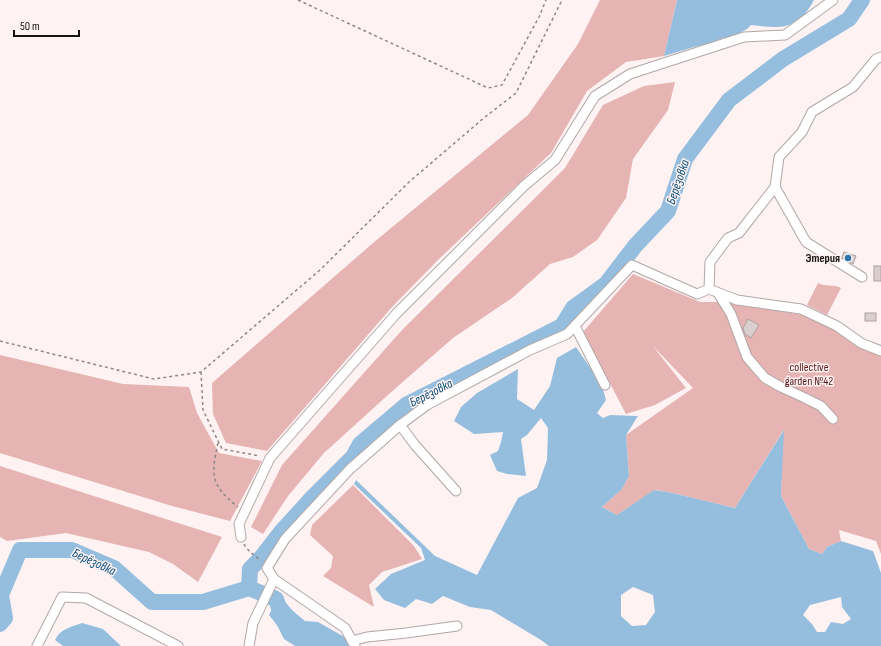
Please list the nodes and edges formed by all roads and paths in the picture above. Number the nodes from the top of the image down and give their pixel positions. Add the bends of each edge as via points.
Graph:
1 (298, 0) edge
2 (546, 0) edge
3 (562, 0) edge
4 (833, 0) edge
5 (881, 57) edge
6 (775, 187) junction
7 (862, 276) dead end
8 (709, 289) junction
9 (718, 293) junction
10 (575, 326) junction
11 (0, 341) edge
12 (881, 351) edge
13 (201, 372) junction
14 (605, 385) dead end
15 (833, 419) dead end
16 (400, 425) junction
17 (218, 443) junction
18 (270, 458) junction
19 (456, 491) dead end
20 (244, 513) junction
21 (241, 537) joint
22 (263, 564) dead end
23 (274, 579) junction
24 (457, 626) dead end
25 (353, 644) edge
26 (37, 646) edge
27 (178, 646) edge
28 (249, 646) edge

1 - 2 path via 488,88 502,86
3 - 13 path via 516,93 410,182 320,270
4 - 18 street via 785,35 744,37 630,74 594,96 555,160 524,186 396,314
5 - 6 street via 876,58 853,87 812,112 802,132 779,157
6 - 7 street via 806,242
6 - 8 street via 739,232 728,238 710,262
8 - 9 street
8 - 10 street via 697,294 632,265
9 - 12 street via 737,300 801,308 837,326 861,343
9 - 15 street via 731,314 747,357 765,378 821,406
10 - 14 street
10 - 16 street via 567,334 530,350 427,405
11 - 13 path via 154,379
13 - 17 path via 203,410
16 - 19 street
16 - 23 street via 350,469 285,539 267,568
17 - 18 path via 222,449
17 - 20 path via 214,460 214,480 224,496
18 - 20 street
20 - 21 street via 239,524
21 - 22 path via 246,549
23 - 25 street via 345,628
23 - 28 street via 253,623
24 - 25 street via 367,637
26 - 27 street via 62,597 86,598

